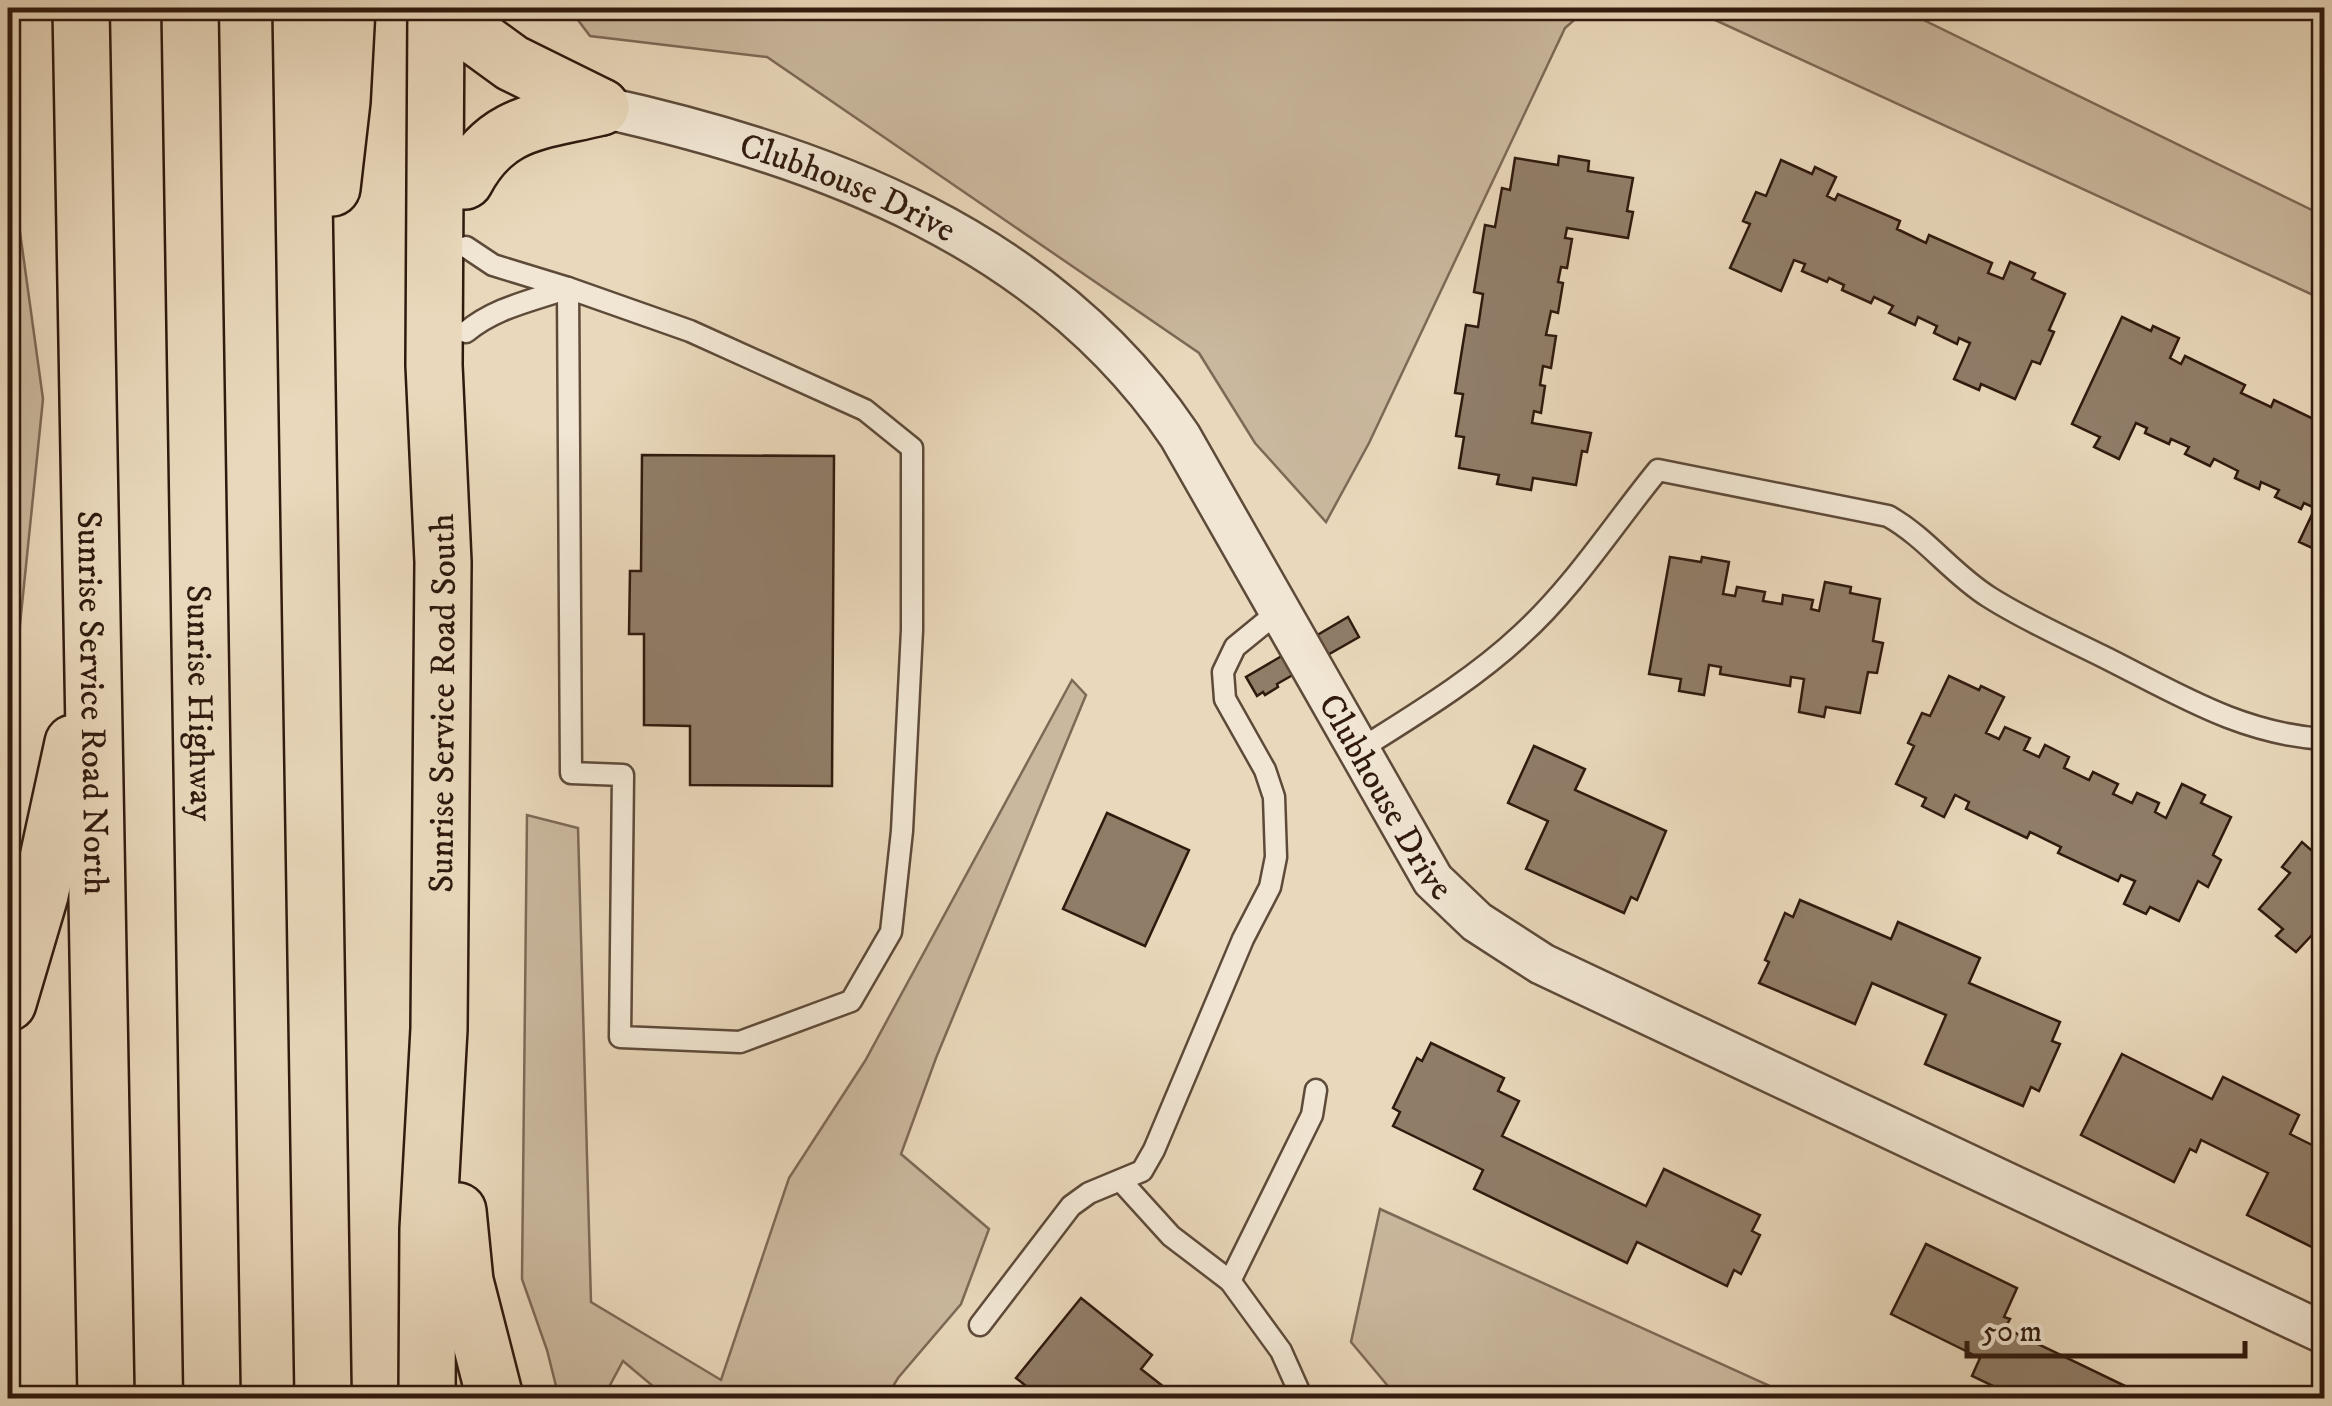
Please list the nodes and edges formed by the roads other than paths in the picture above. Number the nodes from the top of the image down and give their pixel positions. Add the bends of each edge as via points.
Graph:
1 (81, 8) edge
2 (190, 8) edge
3 (301, 8) edge
4 (347, 8) edge
5 (458, 15) edge
6 (602, 107) junction
7 (465, 180) junction
8 (466, 248) junction
9 (568, 288) junction
10 (466, 332) junction
11 (306, 410) junction
12 (444, 562) junction
13 (1279, 610) junction
14 (94, 638) junction
15 (2324, 739) edge
16 (1359, 750) junction
17 (8, 1003) edge
18 (440, 1029) junction
19 (1316, 1090) dead end
20 (1122, 1182) junction
21 (1230, 1280) junction
22 (980, 1325) dead end
23 (2324, 1333) edge
24 (106, 1398) edge
25 (212, 1398) edge
26 (322, 1398) edge
27 (426, 1398) edge
28 (495, 1398) edge
29 (1302, 1398) edge

1 - 14 highway, Sunrise Service Road North
2 - 25 highway, Sunrise Highway
3 - 11 highway
4 - 11 highway
5 - 6 highway via 512,63
5 - 7 highway
5 - 12 highway, Sunrise Service Road South via 434,365
6 - 7 highway via 503,134
6 - 13 street, Clubhouse Drive via 724,137 840,178 935,220 1023,274 1101,338 1157,402
7 - 8 highway
8 - 9 lane via 493,265
8 - 10 highway
9 - 9 lane via 690,331 865,410 912,448 911,648 891,932 851,1002 740,1042 620,1038 623,775 571,773
9 - 10 lane via 506,307
10 - 12 highway
11 - 26 highway
12 - 18 highway, Sunrise Service Road South
13 - 16 street, Clubhouse Drive
13 - 20 lane via 1235,648 1222,672 1225,699 1274,797 1270,886 1154,1150 1142,1171
14 - 17 highway via 44,879
14 - 24 highway, Sunrise Service Road North
15 - 16 lane via 2262,731 2205,708 2016,612 1888,516 1658,470 1522,634
16 - 23 street, Clubhouse Drive via 1433,880 1477,922 1542,964
18 - 27 highway, Sunrise Service Road South
18 - 28 highway via 465,1281
19 - 21 lane via 1312,1115
20 - 21 lane via 1171,1236
20 - 22 lane via 1071,1206
21 - 29 lane via 1281,1351

